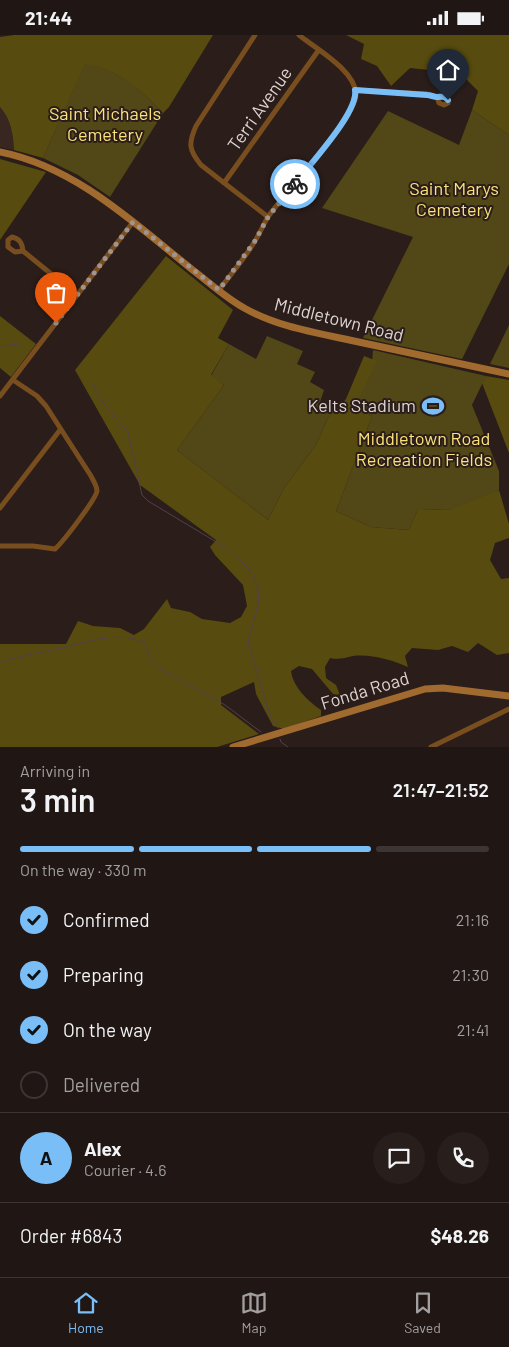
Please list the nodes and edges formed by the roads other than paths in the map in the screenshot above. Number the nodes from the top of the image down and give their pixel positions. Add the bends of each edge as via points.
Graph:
1 (255, 35) edge
2 (299, 35) edge
3 (318, 51) junction
4 (355, 90) junction
5 (437, 97) dead end
6 (0, 152) edge
7 (224, 183) junction
8 (268, 217) junction
9 (133, 222) junction
10 (23, 251) dead end
11 (219, 290) junction
12 (77, 295) junction
13 (509, 374) edge
14 (13, 379) junction
15 (0, 396) edge
16 (60, 430) junction
17 (0, 508) edge
18 (0, 546) edge
19 (509, 696) edge
20 (509, 709) edge
21 (233, 747) edge
22 (431, 747) edge

1 - 7 street via 196,127 190,143 193,155 201,165
2 - 3 street
3 - 4 street via 350,76
3 - 7 street, Terri Avenue
4 - 5 street
4 - 8 street via 353,106 339,128
6 - 9 street, Middletown Road via 25,157 52,168
7 - 8 street
8 - 11 street via 255,241
9 - 11 street, Middletown Road
9 - 12 street
10 - 12 street
11 - 13 street, Middletown Road via 254,313 294,327
12 - 14 street
14 - 15 street
14 - 16 street via 41,400
16 - 17 street
16 - 18 street via 91,476 96,492 55,549
19 - 21 street, Fonda Road via 425,689
20 - 22 street

